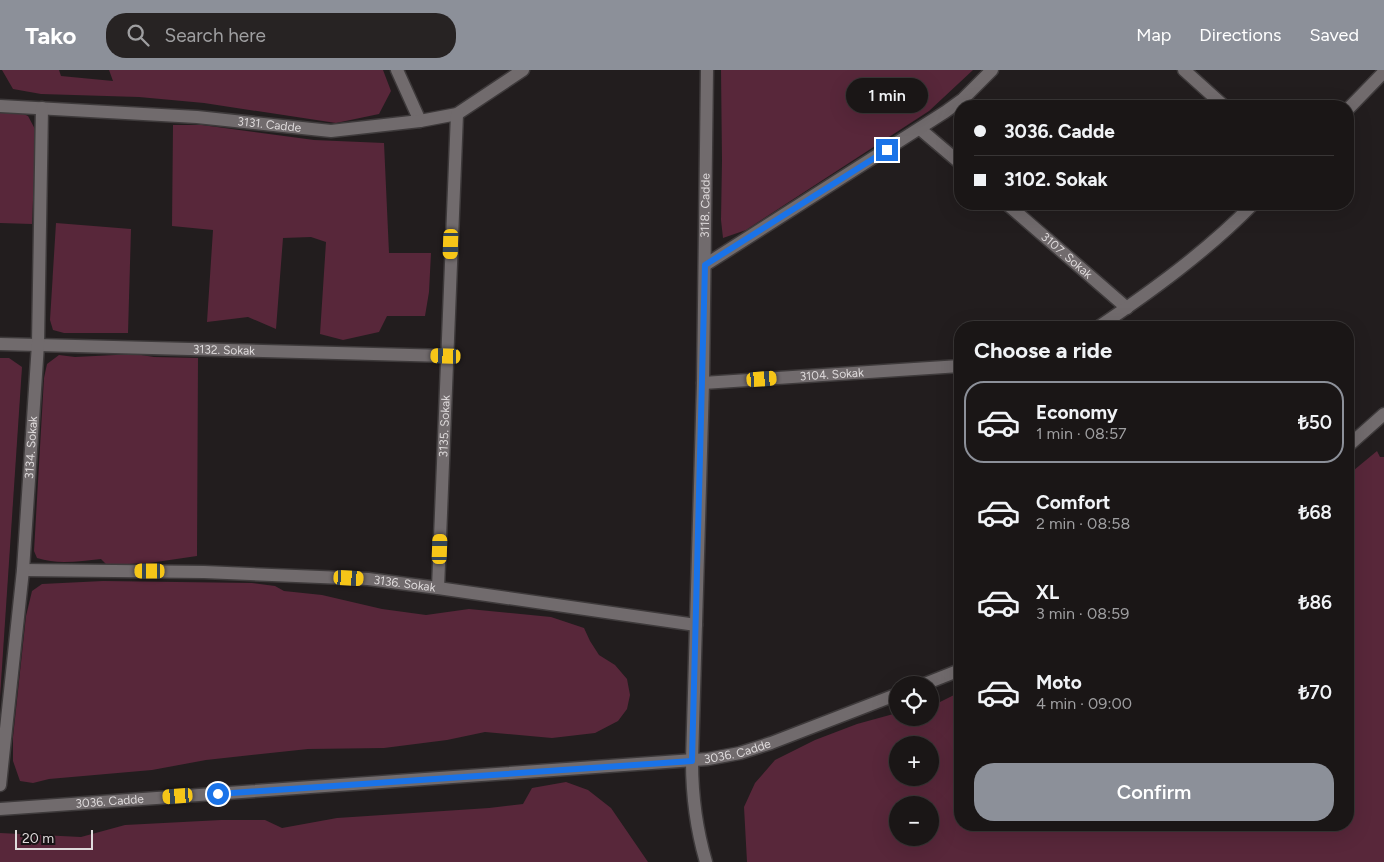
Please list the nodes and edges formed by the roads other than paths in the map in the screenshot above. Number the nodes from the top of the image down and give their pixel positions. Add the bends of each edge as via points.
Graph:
1 (397, 70) edge
2 (524, 70) edge
3 (707, 70) edge
4 (992, 70) edge
5 (1184, 70) edge
6 (1384, 72) edge
7 (962, 100) edge
8 (1217, 100) edge
9 (1354, 103) edge
10 (954, 105) edge
11 (0, 106) edge
12 (42, 108) junction
13 (457, 114) junction
14 (420, 122) junction
15 (920, 129) junction
16 (954, 158) edge
17 (1014, 210) edge
18 (1246, 210) edge
19 (705, 265) junction
20 (1127, 308) junction
21 (1108, 321) edge
22 (0, 344) edge
23 (38, 344) junction
24 (446, 356) junction
25 (954, 366) edge
26 (703, 383) junction
27 (1384, 414) edge
28 (1354, 441) edge
29 (23, 570) junction
30 (438, 588) junction
31 (696, 625) junction
32 (954, 672) edge
33 (939, 678) edge
34 (889, 697) edge
35 (692, 761) junction
36 (0, 785) edge
37 (0, 808) edge
38 (706, 862) edge

1 - 14 street
2 - 13 street, 3131. Cadde
3 - 19 street, 3118. Cadde
4 - 7 street
5 - 8 street
6 - 9 street
10 - 15 street
11 - 12 street, 3131. Cadde
12 - 14 street, 3131. Cadde via 197,117 331,131
12 - 23 street, 3134. Sokak
13 - 14 street, 3131. Cadde
13 - 24 street, 3135. Sokak
15 - 16 street
15 - 19 street
17 - 20 street, 3107. Sokak
18 - 20 street via 1202,251
19 - 26 street, 3118. Cadde
20 - 21 street
22 - 23 street, 3132. Sokak
23 - 24 street, 3132. Sokak
23 - 29 street, 3134. Sokak
24 - 30 street, 3135. Sokak
25 - 26 street, 3104. Sokak
26 - 31 street, 3118. Cadde
27 - 28 street
29 - 30 street, 3136. Sokak via 292,575 368,579
29 - 36 street, 3134. Sokak
30 - 31 street, 3136. Sokak
31 - 35 street, 3118. Cadde
32 - 33 street
34 - 35 street, 3036. Cadde via 756,748
35 - 37 street, 3036. Cadde
35 - 38 street, 3118. Cadde via 694,814

